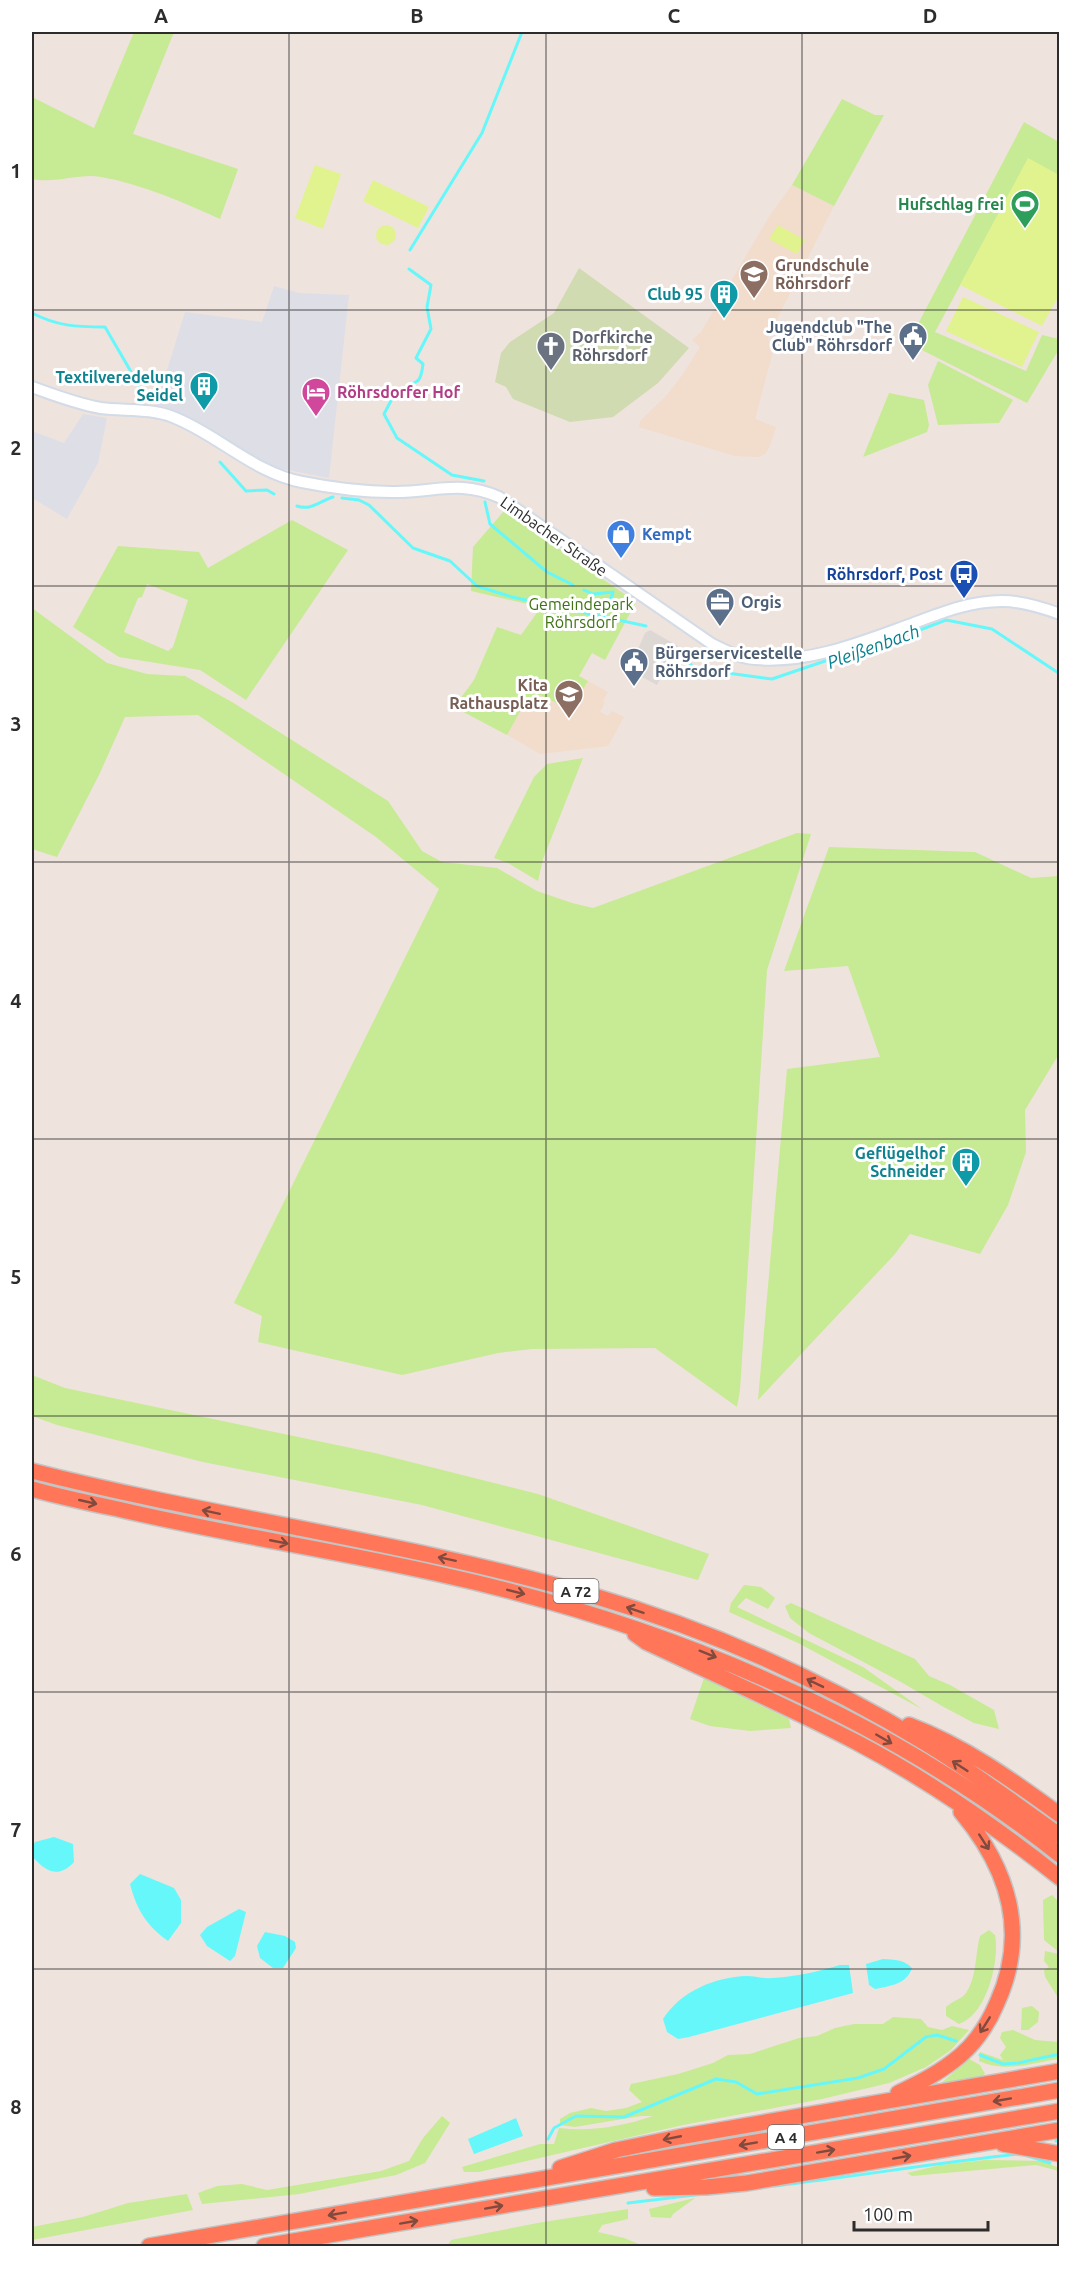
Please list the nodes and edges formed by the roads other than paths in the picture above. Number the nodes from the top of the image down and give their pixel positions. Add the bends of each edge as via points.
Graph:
1 (32, 387) edge
2 (1059, 614) edge
3 (32, 1471) edge
4 (32, 1489) edge
5 (614, 1620) junction
6 (867, 1709) junction
7 (947, 1796) junction
8 (1059, 1815) edge
9 (1059, 1836) edge
10 (1059, 1856) edge
11 (1059, 1878) edge
12 (1059, 2071) edge
13 (1059, 2090) edge
14 (877, 2102) junction
15 (1059, 2111) edge
16 (1059, 2130) edge
17 (988, 2143) junction
18 (1059, 2154) edge
19 (512, 2184) junction
20 (603, 2189) junction
21 (149, 2247) edge
22 (264, 2247) edge

1 - 2 street, Limbacher Straße via 87,405 171,416 257,464 301,482 390,492 458,487 485,491 734,655 767,659 833,651 980,603 1016,602
6 -> 3 highway, A 72 via 726,1643 597,1597 500,1570 129,1495
4 -> 5 highway, A 72 via 178,1523 447,1576
5 - 7 highway via 646,1642 857,1743
5 -> 10 highway, A 72 via 713,1656 867,1730 986,1802
6 - 8 highway via 966,1751
9 -> 6 highway, A 72 via 994,1788
7 - 11 highway
7 -> 14 highway via 982,1838 1004,1882 1013,1932 1012,1958 1005,1986 978,2038 942,2070
12 - 14 highway
13 -> 19 highway, A 4
14 -> 19 highway via 616,2150
20 -> 15 highway, A 4
16 - 17 highway
17 - 18 highway
20 -> 17 highway via 747,2183
19 -> 21 highway, A 4
22 -> 20 highway, A 4

